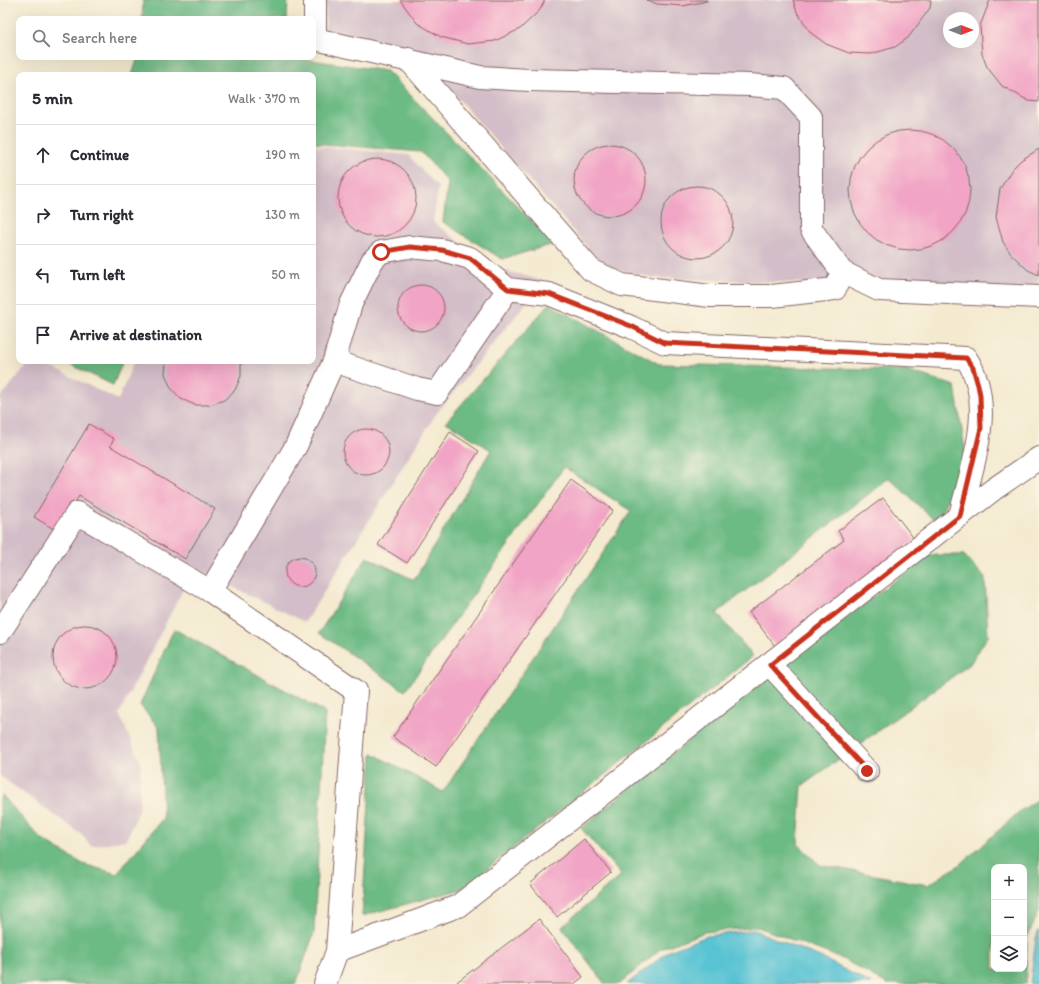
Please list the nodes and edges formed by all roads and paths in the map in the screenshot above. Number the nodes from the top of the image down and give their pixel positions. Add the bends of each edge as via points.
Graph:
1 (315, 0) edge
2 (315, 16) edge
3 (316, 39) edge
4 (408, 59) junction
5 (842, 272) junction
6 (508, 289) junction
7 (1039, 297) edge
8 (334, 361) junction
9 (1039, 458) edge
10 (960, 516) junction
11 (210, 591) junction
12 (0, 632) edge
13 (770, 665) junction
14 (867, 771) dead end
15 (337, 951) junction
16 (325, 984) edge

1 - 2 lane
3 - 4 lane
4 - 5 lane via 591,270 622,285 710,296 772,296 835,289
4 - 5 lane via 480,77 784,88 810,117 811,229
5 - 7 lane via 879,290
6 - 8 lane via 437,393 417,389
6 - 8 lane via 470,258 442,250 410,247 381,252 372,261 351,304
6 - 10 lane via 549,294 631,326 665,343 966,358 973,368 979,390 981,428
8 - 11 lane via 296,446
9 - 10 lane
10 - 13 lane
11 - 12 lane via 77,513
11 - 15 lane via 356,691
13 - 14 lane
13 - 15 lane via 458,906
15 - 16 lane

